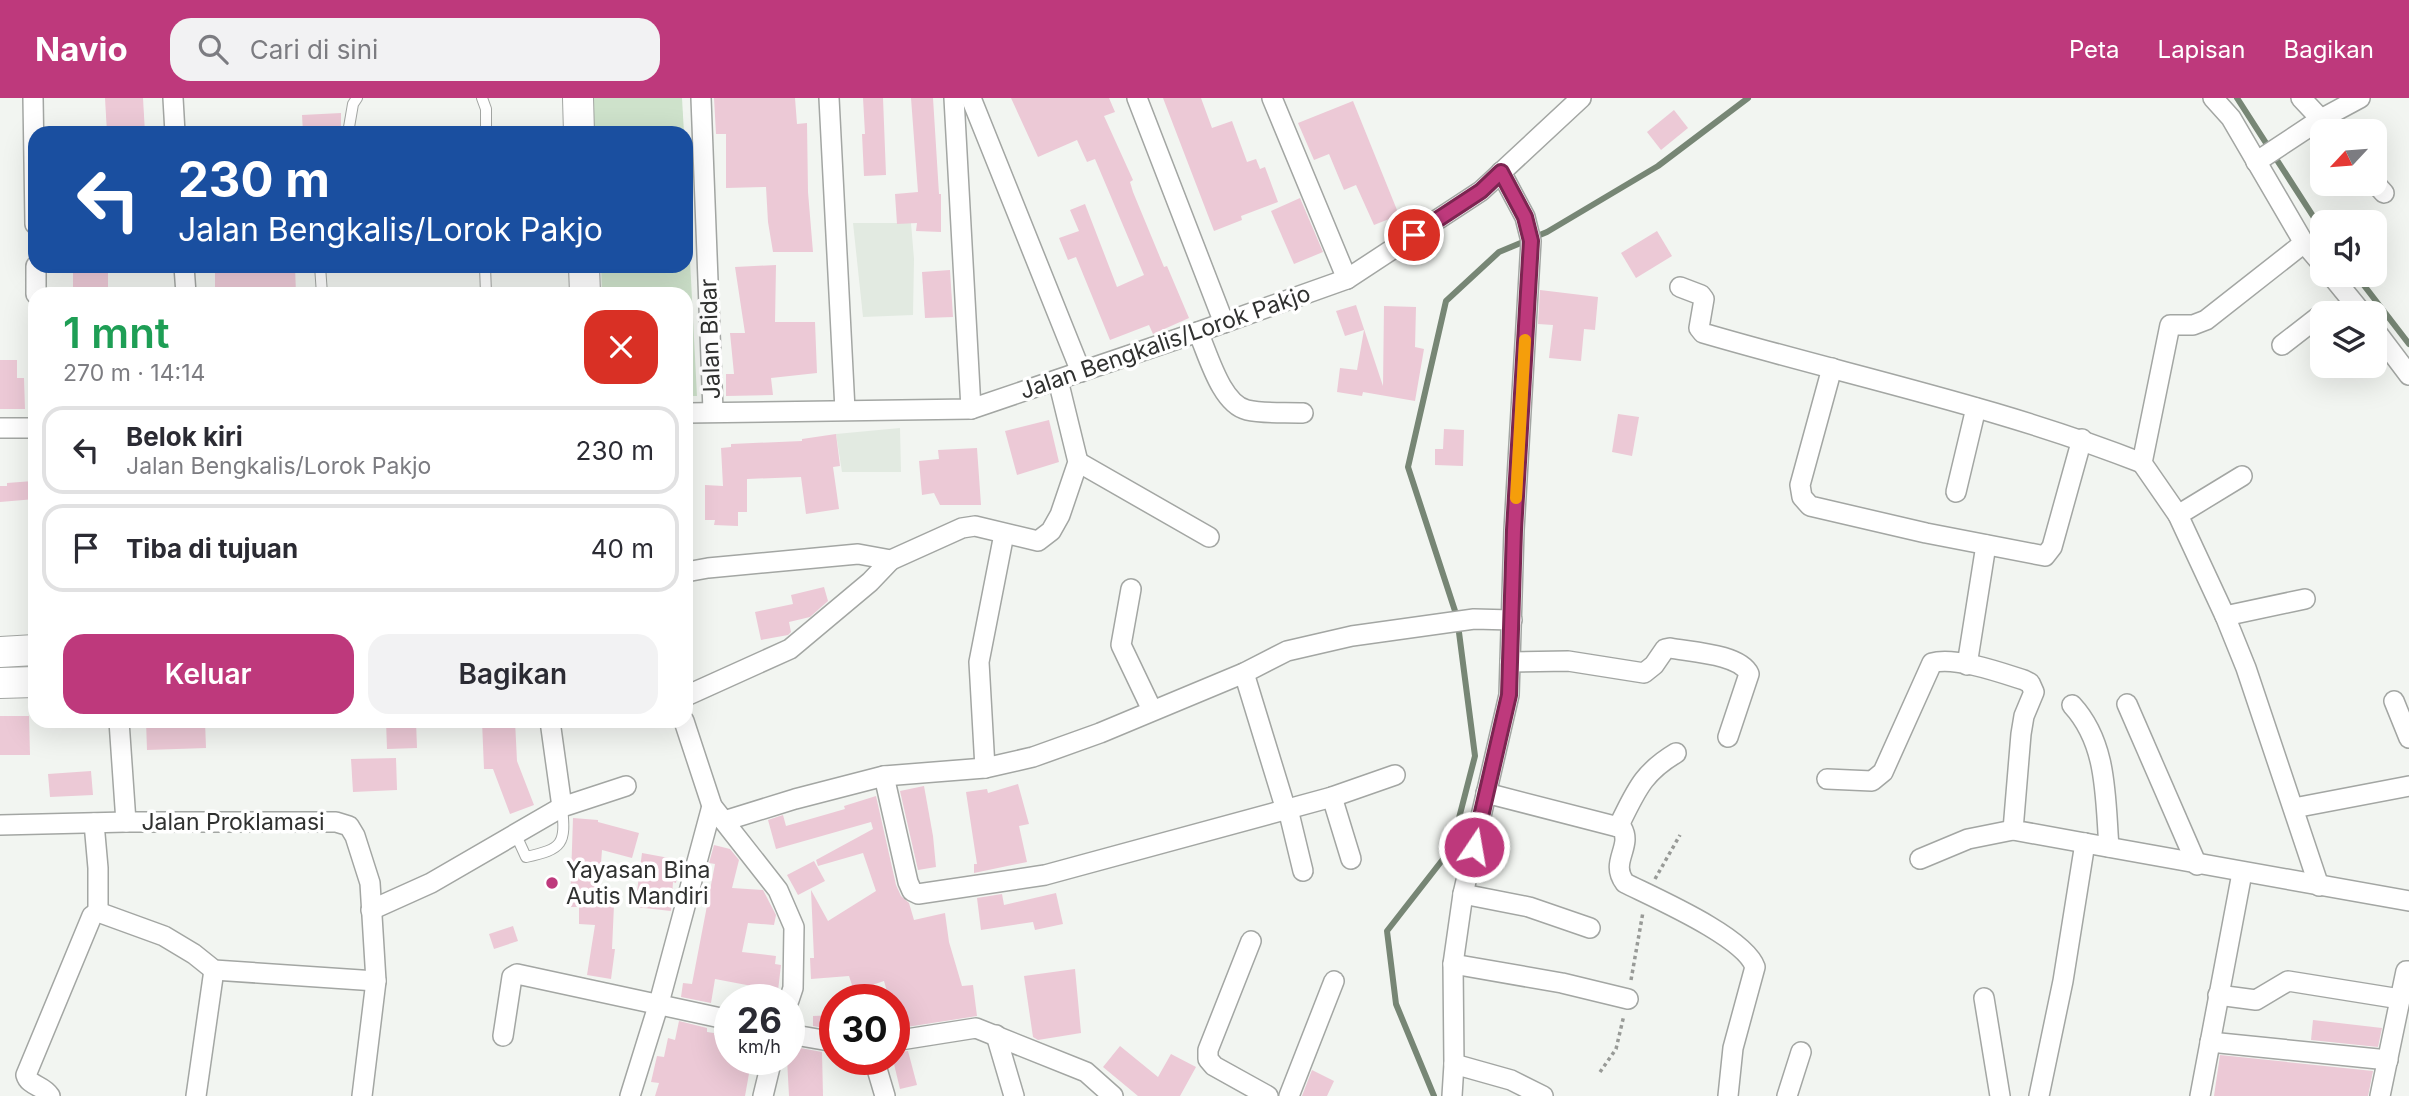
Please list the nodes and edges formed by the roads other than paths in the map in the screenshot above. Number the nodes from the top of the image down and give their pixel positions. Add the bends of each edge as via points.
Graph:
1 (33, 98) edge
2 (173, 98) edge
3 (356, 98) edge
4 (482, 98) edge
5 (564, 98) edge
6 (578, 98) edge
7 (701, 98) edge
8 (829, 98) edge
9 (954, 98) edge
10 (971, 98) edge
11 (1137, 98) edge
12 (1272, 98) edge
13 (1581, 98) edge
14 (2213, 98) edge
15 (2301, 98) edge
16 (2360, 98) edge
17 (2321, 119) edge
18 (2334, 119) edge
19 (33, 126) edge
20 (175, 126) edge
21 (349, 126) edge
22 (486, 126) edge
23 (565, 126) edge
24 (579, 126) edge
25 (2310, 131) edge
26 (2259, 160) junction
27 (1501, 172) junction
28 (2305, 243) junction
29 (2310, 249) edge
30 (1347, 279) junction
31 (1680, 287) dead end
32 (2341, 287) edge
33 (2348, 295) junction
34 (2340, 301) edge
35 (2353, 301) edge
36 (1224, 323) junction
37 (2310, 324) edge
38 (1198, 332) junction
39 (2282, 345) dead end
40 (2387, 346) edge
41 (1832, 368) junction
42 (1081, 372) junction
43 (2409, 375) edge
44 (1058, 380) junction
45 (1976, 408) junction
46 (971, 409) junction
47 (845, 410) junction
48 (713, 411) junction
49 (693, 412) edge
50 (1303, 413) dead end
51 (0, 428) edge
52 (28, 428) edge
53 (2082, 439) junction
54 (1078, 462) junction
55 (2142, 463) junction
56 (2242, 476) dead end
57 (1956, 492) dead end
58 (2178, 515) junction
59 (1004, 534) junction
60 (1209, 537) dead end
61 (1986, 545) junction
62 (891, 560) junction
63 (693, 571) edge
64 (1131, 589) dead end
65 (2305, 599) dead end
66 (2225, 616) junction
67 (1512, 620) junction
68 (28, 650) edge
69 (0, 652) edge
70 (1510, 662) junction
71 (1967, 665) junction
72 (1244, 673) junction
73 (28, 682) edge
74 (0, 683) edge
75 (693, 693) edge
76 (2394, 701) dead end
77 (2127, 704) dead end
78 (2072, 705) dead end
79 (1152, 710) junction
80 (120, 728) edge
81 (551, 728) edge
82 (687, 728) edge
83 (1728, 737) dead end
84 (2409, 738) edge
85 (1676, 752) dead end
86 (985, 768) junction
87 (1395, 775) dead end
88 (884, 776) junction
89 (1827, 779) dead end
90 (626, 786) dead end
91 (2409, 786) edge
92 (1486, 793) junction
93 (1332, 797) junction
94 (562, 807) junction
95 (2294, 808) junction
96 (1287, 810) junction
97 (718, 814) junction
98 (94, 822) junction
99 (127, 822) junction
100 (0, 825) edge
101 (1618, 827) junction
102 (2013, 830) junction
103 (515, 833) junction
104 (2085, 843) junction
105 (2109, 847) junction
106 (1351, 859) dead end
107 (1920, 859) dead end
108 (2197, 865) junction
109 (1303, 871) dead end
110 (2242, 873) junction
111 (2319, 886) junction
112 (1463, 894) junction
113 (2409, 901) edge
114 (371, 910) junction
115 (98, 912) junction
116 (1590, 928) dead end
117 (1251, 940) dead end
118 (1453, 964) junction
119 (2408, 966) edge
120 (214, 970) junction
121 (376, 981) junction
122 (1334, 981) dead end
123 (793, 984) edge
124 (2218, 995) junction
125 (1984, 998) dead end
126 (1628, 999) road end
127 (2400, 999) junction
128 (659, 1003) junction
129 (714, 1016) edge
130 (996, 1035) junction
131 (503, 1036) dead end
132 (910, 1038) edge
133 (2210, 1042) junction
134 (1801, 1052) dead end
135 (2388, 1060) junction
136 (1454, 1063) junction
137 (768, 1075) edge
138 (879, 1075) edge
139 (50, 1096) edge
140 (196, 1096) edge
141 (362, 1096) edge
142 (630, 1096) edge
143 (763, 1096) edge
144 (885, 1096) edge
145 (1014, 1096) edge
146 (1113, 1096) edge
147 (1268, 1096) edge
148 (1289, 1096) edge
149 (1452, 1096) edge
150 (1543, 1096) edge
151 (1728, 1096) edge
152 (1787, 1096) edge
153 (2000, 1096) edge
154 (2039, 1096) edge
155 (2200, 1096) edge
156 (2380, 1096) edge

1 - 19 street
2 - 20 street
3 - 21 lane
4 - 22 lane
5 - 23 main road
6 - 24 main road
7 - 48 street, Jalan Bidar
8 - 47 street
9 - 46 street
10 - 42 street
11 - 36 street
12 - 30 street
13 - 27 street, Jalan Bengkalis/Lorok Pakjo
14 - 26 street
15 - 17 street
16 - 18 street
25 - 26 street
26 - 28 street
27 - 30 street, Jalan Bengkalis/Lorok Pakjo via 1481,191
27 - 67 street via 1525,217 1531,241
28 - 29 street
28 - 55 street via 2206,320 2170,325
30 - 36 street, Jalan Bengkalis/Lorok Pakjo
31 - 41 street via 1704,299 1699,328 1703,333
32 - 33 street
33 - 34 street
33 - 35 street
36 - 38 street, Jalan Bengkalis/Lorok Pakjo
37 - 39 street
38 - 42 street, Jalan Bengkalis/Lorok Pakjo
38 - 50 street via 1234,404 1247,410
40 - 43 street
41 - 45 street
41 - 61 street via 1800,485 1802,497 1810,506
42 - 44 street, Jalan Bengkalis/Lorok Pakjo
44 - 46 street, Jalan Bengkalis/Lorok Pakjo
44 - 54 street
45 - 53 street
45 - 57 street
46 - 47 street, Jalan Bengkalis/Lorok Pakjo
47 - 48 street, Jalan Bengkalis/Lorok Pakjo
48 - 49 street, Jalan Bengkalis/Lorok Pakjo
51 - 52 street
53 - 55 street
53 - 61 street via 2049,553 2041,556
54 - 59 street via 1051,531 1038,541
54 - 60 street
55 - 58 street
56 - 58 street
58 - 66 street
59 - 62 street via 975,526 962,528
59 - 86 street via 979,662
61 - 71 street
62 - 63 street via 858,554
62 - 75 street via 790,649
64 - 79 street via 1121,645
65 - 66 street
66 - 95 street
67 - 70 street
67 - 72 street via 1474,619 1352,636 1287,651
68 - 69 main road
70 - 83 street via 1567,662 1644,673 1670,648 1730,658 1749,674
70 - 92 street via 1509,695
71 - 89 street via 1932,663 1877,778
71 - 102 street via 2024,680 2034,692 2019,744
72 - 79 street
72 - 96 street
73 - 74 main road
76 - 84 street
77 - 108 street
78 - 105 street via 2101,759
79 - 86 street via 1044,754
80 - 99 street
81 - 94 street
82 - 97 street
85 - 101 street via 1657,764 1635,790
86 - 88 street
87 - 93 street
88 - 96 street via 908,882 918,894 1045,875
88 - 97 street
90 - 94 street
91 - 95 street
92 - 101 street
92 - 112 street
93 - 96 street
93 - 106 street
94 - 103 street
94 - 103 lane via 559,845 526,857
95 - 111 street
96 - 109 street
97 - 123 street via 778,890 794,927
97 - 128 street
98 - 99 street, Jalan Proklamasi
98 - 100 street, Jalan Proklamasi
98 - 115 street
99 - 114 street, Jalan Proklamasi via 336,822 349,827 355,836 370,883
101 - 151 street via 1626,838 1618,866 1625,883 1710,927 1752,959 1755,967 1732,1048
102 - 104 street
102 - 107 street via 1968,839
103 - 114 street via 431,883
104 - 105 street
104 - 154 street
105 - 108 street
108 - 110 street
110 - 111 street
110 - 124 street
111 - 113 street
112 - 116 street via 1529,907
112 - 118 street
114 - 121 street, Jalan Proklamasi
115 - 120 street via 164,936
115 - 139 street via 92,916 26,1075
117 - 147 street via 1208,1059
118 - 126 street
118 - 136 street
119 - 127 street
120 - 121 street
120 - 140 street
121 - 141 street, Jalan Proklamasi
122 - 148 street
124 - 127 street via 2256,1000 2288,981
124 - 133 street
125 - 153 street
127 - 135 street
128 - 129 street
128 - 131 street via 517,974 512,977
128 - 142 street
130 - 132 street via 976,1028
130 - 145 street
130 - 146 street via 1086,1073
133 - 135 street
133 - 155 street
134 - 152 street
135 - 156 street
136 - 149 street
136 - 150 street via 1511,1080
137 - 143 street
138 - 144 street

